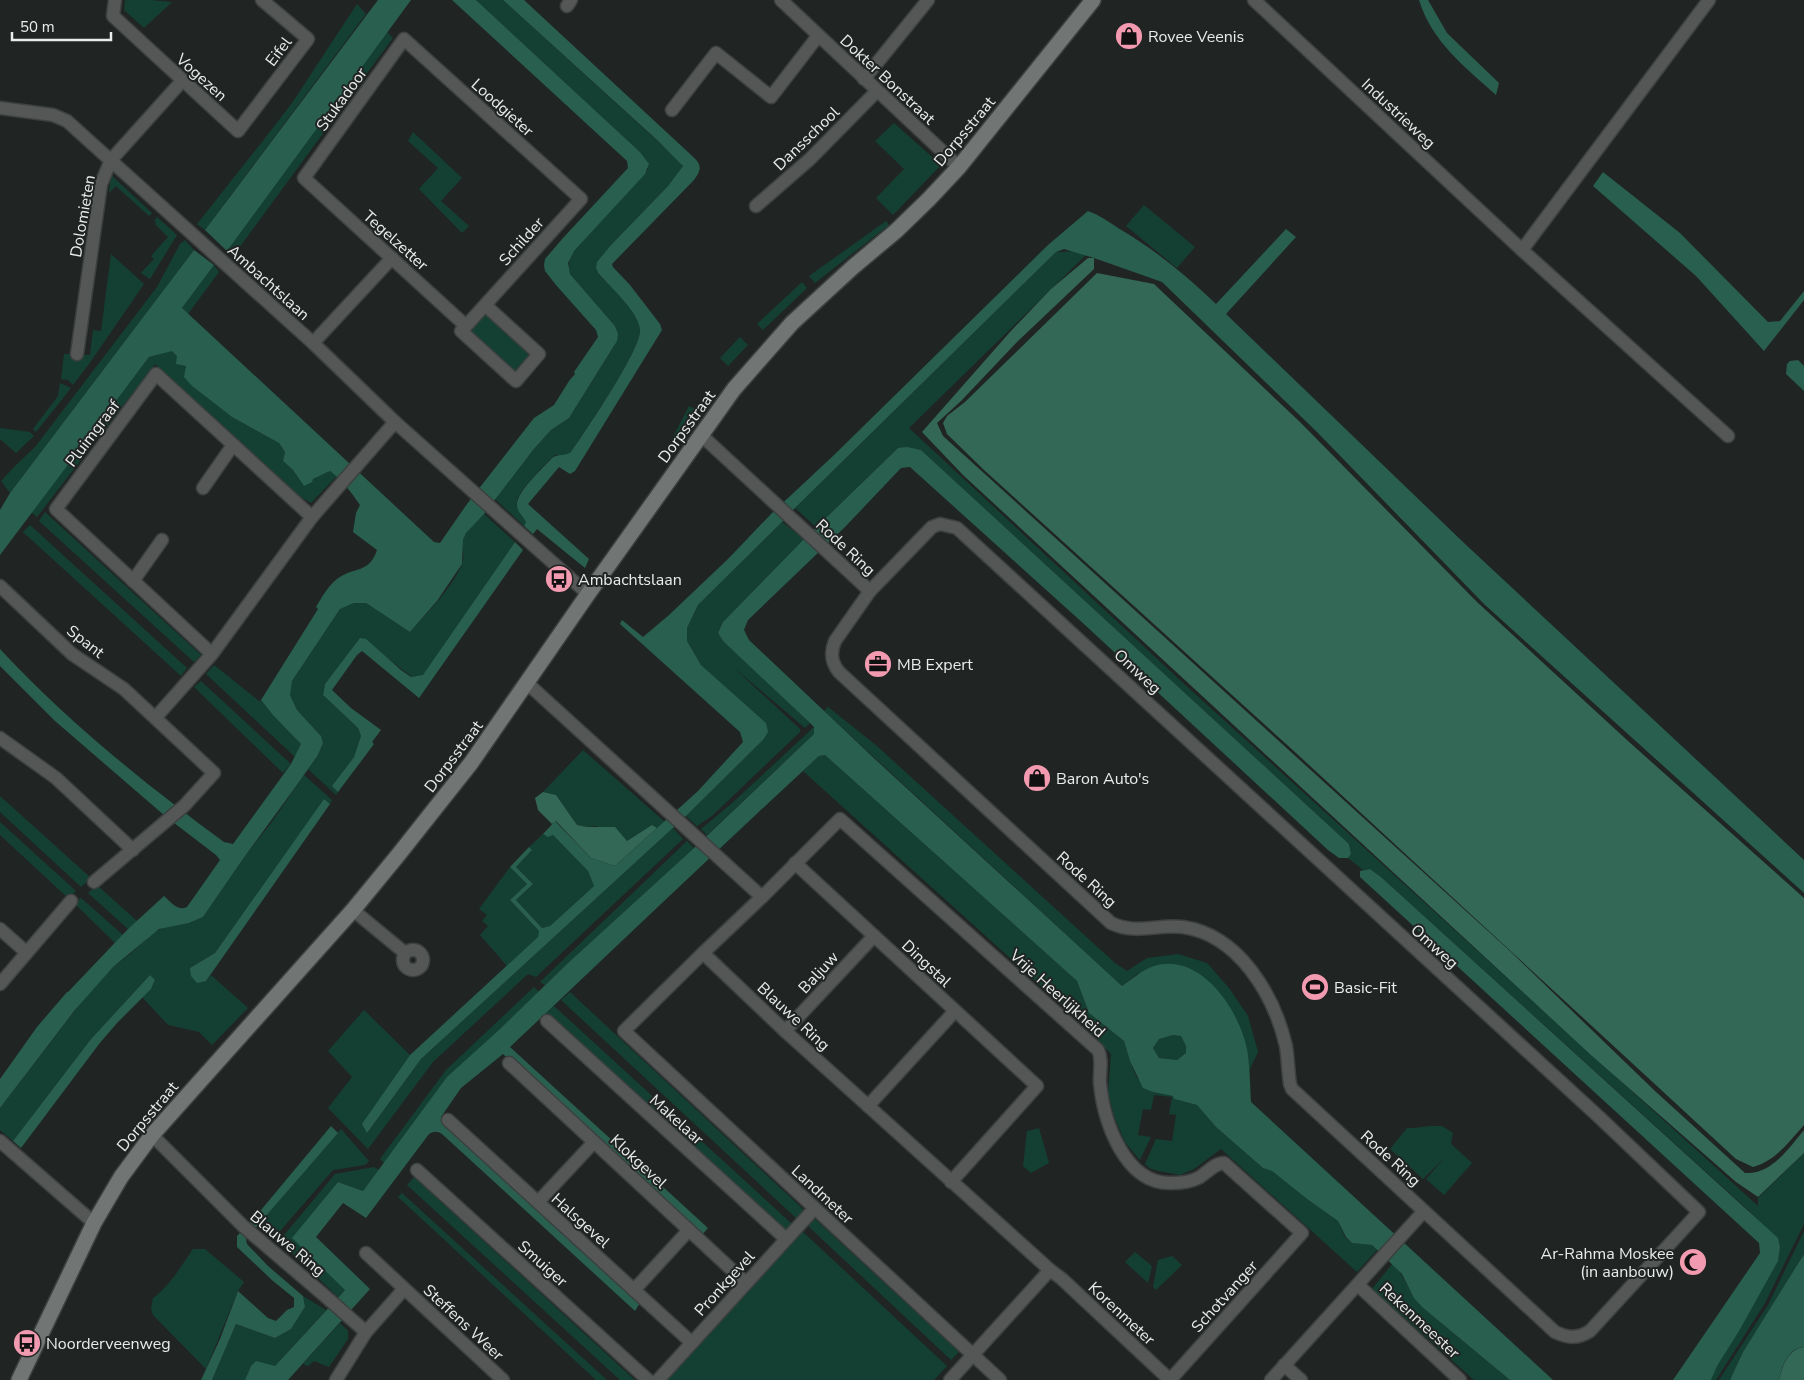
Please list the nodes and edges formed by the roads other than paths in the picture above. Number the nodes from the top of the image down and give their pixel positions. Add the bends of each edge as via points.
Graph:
1 (115, 0) edge
2 (262, 0) edge
3 (781, 0) edge
4 (928, 0) edge
5 (1093, 0) edge
6 (1254, 0) edge
7 (1709, 0) edge
8 (818, 36) junction
9 (404, 39) joint
10 (864, 79) junction
11 (182, 81) junction
12 (877, 91) junction
13 (0, 108) edge
14 (672, 110) dead end
15 (238, 131) joint
16 (111, 160) junction
17 (959, 167) junction
18 (304, 178) joint
19 (581, 199) joint
20 (756, 206) dead end
21 (1522, 250) junction
22 (392, 258) junction
23 (485, 305) junction
24 (466, 326) junction
25 (313, 343) junction
26 (77, 354) dead end
27 (396, 422) junction
28 (700, 434) junction
29 (1728, 436) dead end
30 (233, 445) junction
31 (203, 488) dead end
32 (312, 516) junction
33 (162, 540) dead end
34 (133, 581) junction
35 (0, 586) edge
36 (870, 591) junction
37 (588, 594) junction
38 (212, 654) junction
39 (527, 683) junction
40 (156, 717) junction
41 (0, 738) edge
42 (133, 850) junction
43 (795, 863) junction
44 (94, 882) dead end
45 (762, 897) junction
46 (71, 901) dead end
47 (352, 910) junction
48 (0, 929) edge
49 (874, 936) junction
50 (26, 952) junction
51 (405, 953) dead end
52 (703, 953) junction
53 (0, 984) edge
54 (955, 1011) junction
55 (547, 1022) dead end
56 (785, 1031) junction
57 (509, 1063) dead end
58 (868, 1106) junction
59 (448, 1120) dead end
60 (152, 1135) junction
61 (0, 1141) edge
62 (594, 1142) junction
63 (417, 1170) dead end
64 (951, 1182) junction
65 (538, 1202) junction
66 (814, 1209) junction
67 (1424, 1211) junction
68 (94, 1223) junction
69 (689, 1230) junction
70 (1302, 1233) joint
71 (786, 1239) junction
72 (366, 1253) dead end
73 (1050, 1270) junction
74 (746, 1283) junction
75 (1358, 1285) junction
76 (404, 1289) junction
77 (634, 1290) junction
78 (366, 1332) junction
79 (692, 1343) junction
80 (974, 1355) junction
81 (1284, 1365) junction
82 (19, 1380) edge
83 (336, 1380) edge
84 (503, 1380) edge
85 (648, 1380) edge
86 (658, 1380) edge
87 (950, 1380) edge
88 (1000, 1380) edge
89 (1170, 1380) edge
90 (1271, 1380) edge
91 (1301, 1380) edge
92 (1460, 1380) edge

1 - 11 street, Vogezen via 112,16
2 - 15 street, Eifel via 308,39
3 - 8 street, Dokter Bonstraat
4 - 10 street
5 - 17 street, Dorpsstraat
6 - 21 street, Industrieweg
7 - 21 street
8 - 10 street, Dokter Bonstraat
8 - 14 street, Dokter Bonstraat via 771,97 716,53
9 - 18 street, Stukadoor
9 - 19 street, Loodgieter
10 - 12 street, Dokter Bonstraat
11 - 15 street, Vogezen
11 - 16 street, Dolomieten
12 - 17 street, Dokter Bonstraat
12 - 20 street, Dansschool via 810,159
13 - 16 street, Ambachtslaan via 53,115 67,121
16 - 25 street, Ambachtslaan
16 - 26 street, Dolomieten via 101,184
17 - 28 street, Dorpsstraat via 896,231 792,323 734,389
18 - 22 street, Tegelzetter
19 - 23 street, Schilder
21 - 29 street, Industrieweg
22 - 24 street, Tegelzetter
22 - 25 street
23 - 24 street
23 - 24 street, Tegelzetter via 539,354 516,381 461,331
25 - 27 street, Ambachtslaan
27 - 32 street
27 - 37 street, Ambachtslaan
28 - 36 street, Rode Ring
28 - 37 street, Dorpsstraat
30 - 31 street
30 - 32 street, Pluimgraaf
30 - 34 street, Pluimgraaf via 156,374 56,510
32 - 38 street
33 - 34 street
34 - 38 street, Pluimgraaf
35 - 40 street, Spant via 72,654 124,689
36 - 67 street, Rode Ring via 832,648 832,660 839,672 1111,923 1132,930 1176,926 1195,930 1218,940 1235,954 1260,983 1275,1014 1286,1048 1292,1089
36 - 67 street, Omweg via 932,527 940,524 957,528 1698,1212 1590,1331 1572,1338 1555,1332
37 - 39 street, Dorpsstraat
38 - 40 street
39 - 45 street
39 - 47 street, Dorpsstraat via 471,763
40 - 42 street, Spant via 214,773 184,806
41 - 42 street via 56,778
42 - 44 street, Spant
43 - 45 street
43 - 49 street, Dingstal
43 - 70 street, Vrije Heerlijkheid via 840,819 1098,1050 1101,1096 1109,1123 1122,1152 1138,1172 1156,1181 1185,1182 1197,1178 1216,1164 1224,1163
45 - 52 street
46 - 50 street
47 - 51 street
47 - 60 street, Dorpsstraat
48 - 50 street
49 - 54 street, Dingstal
49 - 56 street, Baljuw
50 - 53 street
52 - 56 street, Blauwe Ring
52 - 66 street, Landmeter via 624,1031
54 - 58 street
54 - 64 street, Dingstal via 1037,1086
55 - 71 street, Makelaar
56 - 58 street, Blauwe Ring
57 - 62 street, Klokgevel
58 - 64 street, Blauwe Ring
59 - 65 street, Halsgevel
60 - 68 street, Dorpsstraat via 121,1176
60 - 78 street, Blauwe Ring via 243,1226
61 - 68 street
62 - 65 street
62 - 69 street, Klokgevel
63 - 85 street, Smuiger
64 - 73 street, Blauwe Ring
65 - 77 street, Halsgevel
66 - 71 street, Pronkgevel
66 - 80 street, Landmeter
67 - 75 street, Rode Ring
68 - 82 street, Dorpsstraat
69 - 74 street, Klokgevel
69 - 77 street
70 - 89 street, Schotvanger
71 - 74 street, Pronkgevel
72 - 76 street, Steffens Weer
73 - 80 street
73 - 89 street, Korenmeter
74 - 79 street, Pronkgevel
75 - 81 street, Rode Ring
75 - 92 street, Rekenmeester
76 - 78 street, Steffens Weer
76 - 84 street, Steffens Weer
77 - 79 street, Halsgevel
78 - 83 street
79 - 86 street, Pronkgevel
80 - 87 street
80 - 88 street, Landmeter
81 - 90 street, Rode Ring
81 - 91 street

